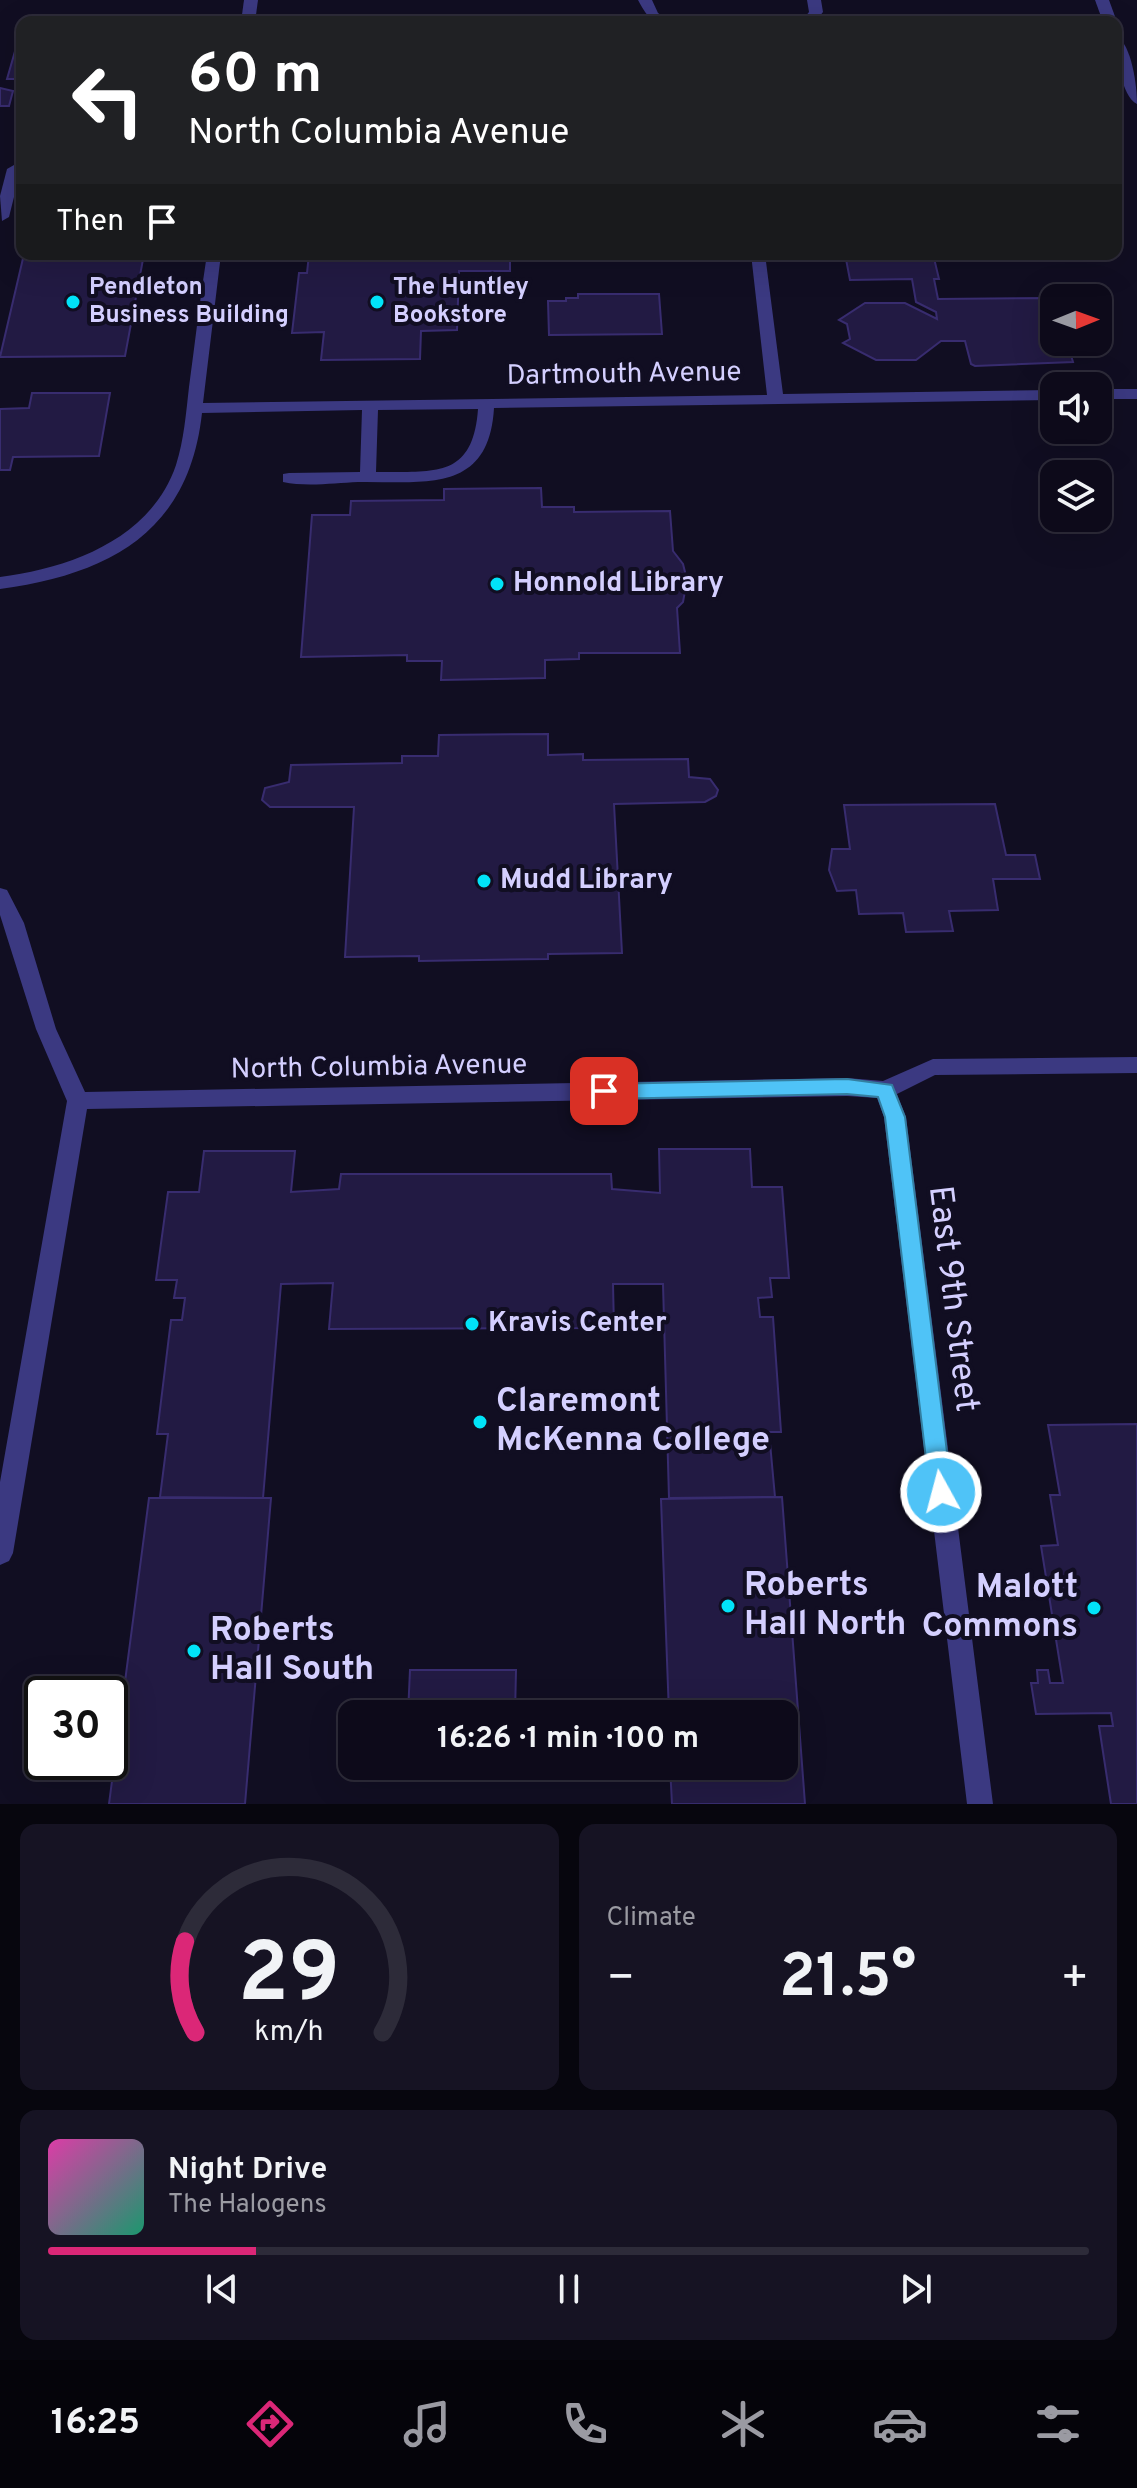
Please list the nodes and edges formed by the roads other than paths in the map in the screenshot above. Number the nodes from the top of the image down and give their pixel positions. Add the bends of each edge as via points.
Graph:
1 (1122, 57) edge
2 (1137, 100) edge
3 (14, 169) dead end
4 (2, 217) edge
5 (213, 260) edge
6 (759, 260) edge
7 (1112, 394) edge
8 (1137, 394) edge
9 (1040, 395) edge
10 (776, 399) junction
11 (486, 402) junction
12 (370, 404) junction
13 (195, 408) junction
14 (368, 477) junction
15 (289, 478) dead end
16 (0, 583) edge
17 (0, 895) edge
18 (1137, 1065) edge
19 (885, 1090) junction
20 (78, 1101) junction
21 (0, 1553) edge
22 (980, 1804) edge

1 - 2 street
3 - 4 street
5 - 13 street
6 - 10 street
7 - 8 street
9 - 10 street, Dartmouth Avenue
10 - 11 street, Dartmouth Avenue
11 - 12 street, Dartmouth Avenue
11 - 14 street via 484,434 468,461 443,476
12 - 13 street, Dartmouth Avenue
12 - 14 street
13 - 16 street via 180,478 151,521 110,551 58,571
14 - 15 street
17 - 20 street via 14,923 46,1029
18 - 19 street, North Columbia Avenue via 933,1067
19 - 20 street, North Columbia Avenue
19 - 22 street, East 9th Street via 895,1117
20 - 21 street

